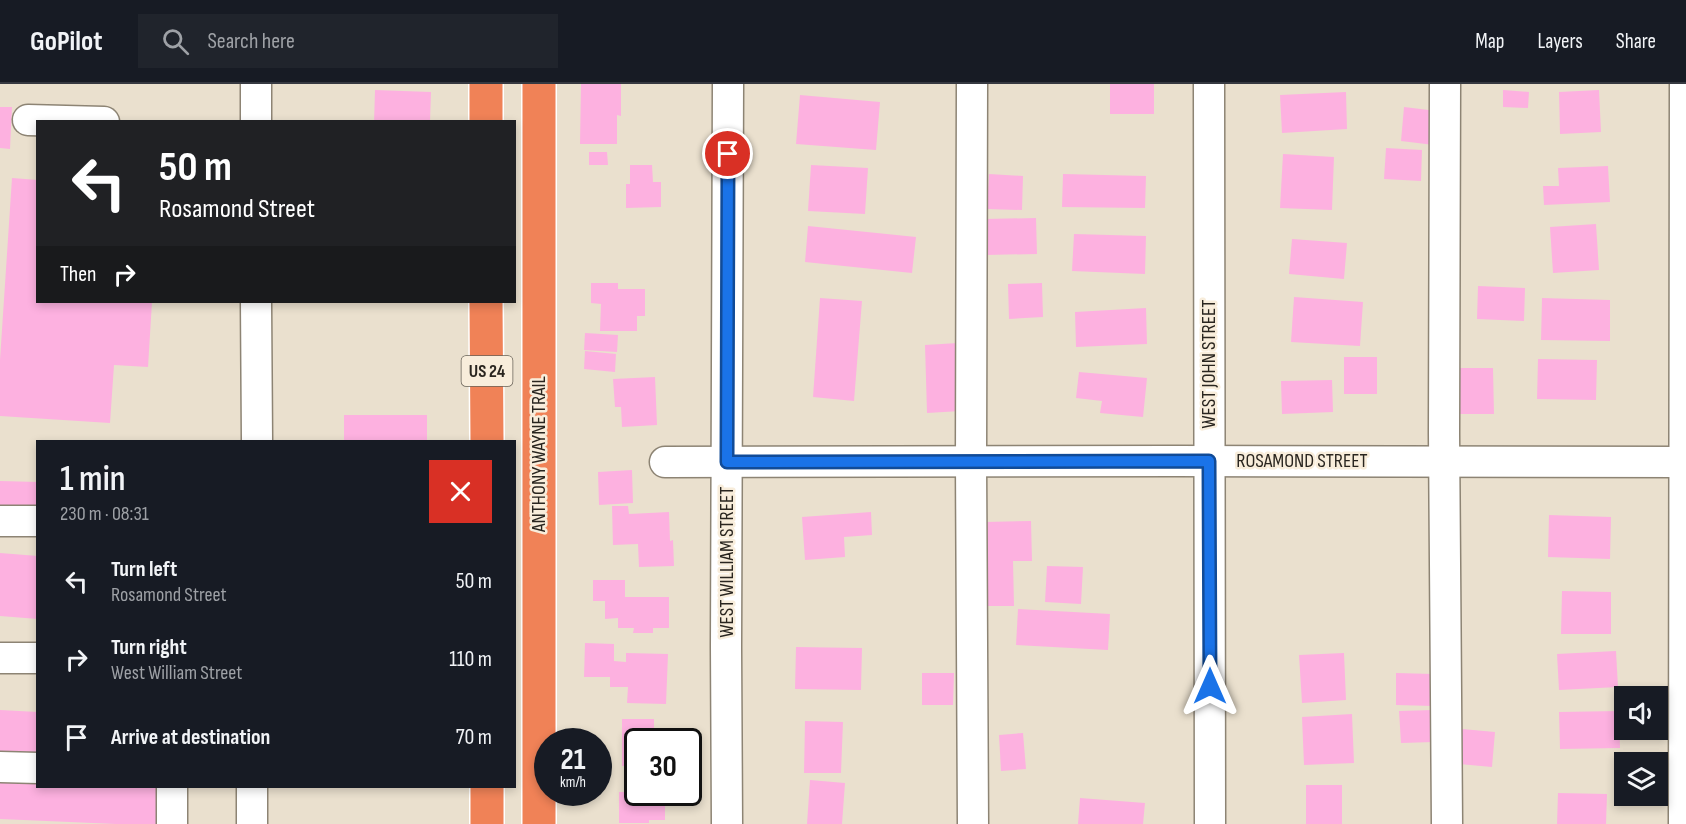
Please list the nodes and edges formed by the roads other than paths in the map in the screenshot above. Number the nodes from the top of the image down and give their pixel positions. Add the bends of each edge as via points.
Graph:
1 (256, 84) edge
2 (486, 84) edge
3 (539, 84) edge
4 (728, 84) edge
5 (972, 84) edge
6 (1209, 84) edge
7 (1445, 84) edge
8 (1685, 84) edge
9 (28, 120) dead end
10 (36, 120) edge
11 (256, 120) edge
12 (486, 120) edge
13 (256, 303) edge
14 (486, 303) edge
15 (257, 440) edge
16 (487, 440) edge
17 (1209, 461) junction
18 (665, 462) dead end
19 (727, 462) junction
20 (971, 462) junction
21 (1444, 462) junction
22 (1685, 462) edge
23 (0, 521) edge
24 (36, 521) edge
25 (0, 658) edge
26 (36, 658) edge
27 (0, 767) edge
28 (36, 768) edge
29 (172, 788) edge
30 (252, 788) edge
31 (487, 788) edge
32 (172, 824) edge
33 (252, 824) edge
34 (487, 824) edge
35 (539, 824) edge
36 (727, 824) edge
37 (973, 824) edge
38 (1210, 824) edge
39 (1447, 824) edge
40 (1684, 824) edge

1 - 11 street
2 - 12 highway
3 - 35 highway, ANTHONY WAYNE TRAIL / US 24
4 - 19 street, WEST WILLIAM STREET
5 - 20 street
6 - 17 street, WEST JOHN STREET
7 - 21 street
8 - 22 street
9 - 10 street
13 - 15 street
14 - 16 highway, US 24
17 - 20 street, ROSAMOND STREET
17 - 21 street, ROSAMOND STREET
17 - 38 street, WEST JOHN STREET
18 - 19 street, ROSAMOND STREET
19 - 20 street, ROSAMOND STREET
19 - 36 street, WEST WILLIAM STREET
20 - 37 street
21 - 22 street, ROSAMOND STREET
21 - 39 street
22 - 40 street
23 - 24 street
25 - 26 street
27 - 28 street
29 - 32 street
30 - 33 street
31 - 34 highway

